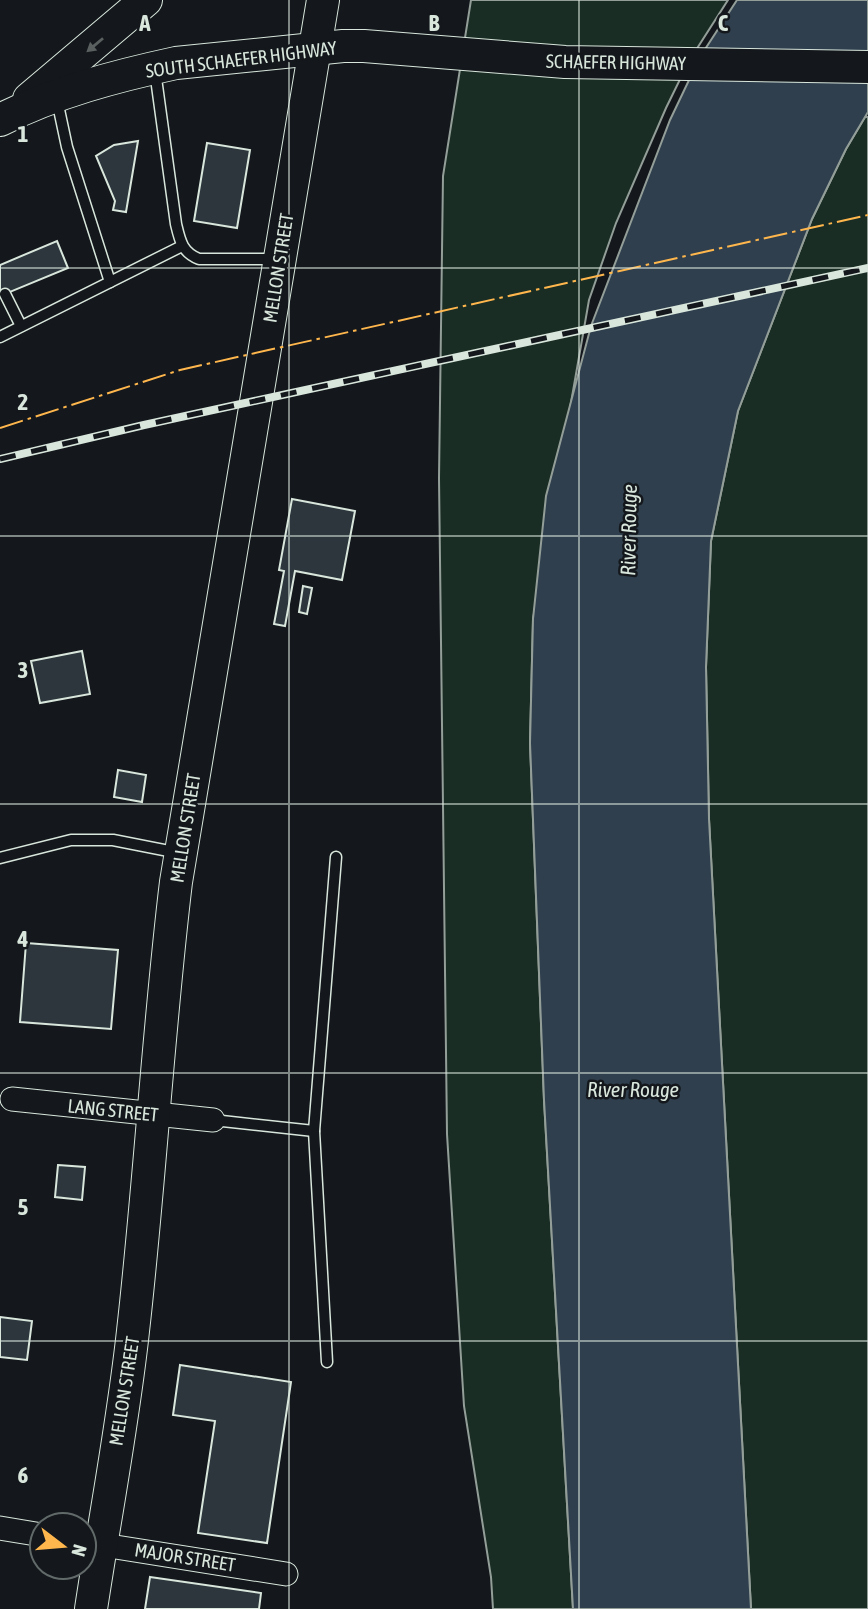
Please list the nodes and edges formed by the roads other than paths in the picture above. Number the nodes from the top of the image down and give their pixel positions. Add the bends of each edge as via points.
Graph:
1 (146, 0) edge
2 (323, 0) edge
3 (364, 46) joint
4 (315, 51) junction
5 (868, 67) edge
6 (155, 68) junction
7 (56, 98) junction
8 (5, 117) edge
9 (182, 246) junction
10 (280, 259) junction
11 (110, 282) junction
12 (5, 294) dead end
13 (21, 326) junction
14 (0, 337) edge
15 (180, 853) junction
16 (337, 857) dead end
17 (0, 858) edge
18 (12, 1099) dead end
19 (153, 1114) junction
20 (213, 1120) joint
21 (314, 1131) junction
22 (327, 1362) dead end
23 (98, 1512) edge
24 (0, 1528) edge
25 (28, 1533) edge
26 (98, 1544) edge
27 (286, 1574) dead end
28 (91, 1581) edge
29 (91, 1609) edge

1 -> 8 street
2 - 4 street, MELLON STREET
3 - 4 street, SOUTH SCHAEFER HIGHWAY
3 - 5 street, SCHAEFER HIGHWAY via 565,62
4 - 6 street, SOUTH SCHAEFER HIGHWAY
4 - 10 street, MELLON STREET
6 - 7 street, SOUTH SCHAEFER HIGHWAY
6 - 9 lane
7 - 8 street, SOUTH SCHAEFER HIGHWAY
7 - 11 lane
9 - 10 lane via 199,259
9 - 11 lane
10 - 15 street, MELLON STREET
11 - 13 lane
12 - 13 lane
13 - 14 lane
15 - 17 lane via 113,840 71,840
15 - 19 street, MELLON STREET
16 - 21 lane
18 - 19 street, LANG STREET
19 - 20 street, LANG STREET
19 - 23 street, MELLON STREET via 133,1333
20 - 21 lane
21 - 22 lane
24 - 25 street
26 - 27 street, MAJOR STREET
28 - 29 street, MELLON STREET

